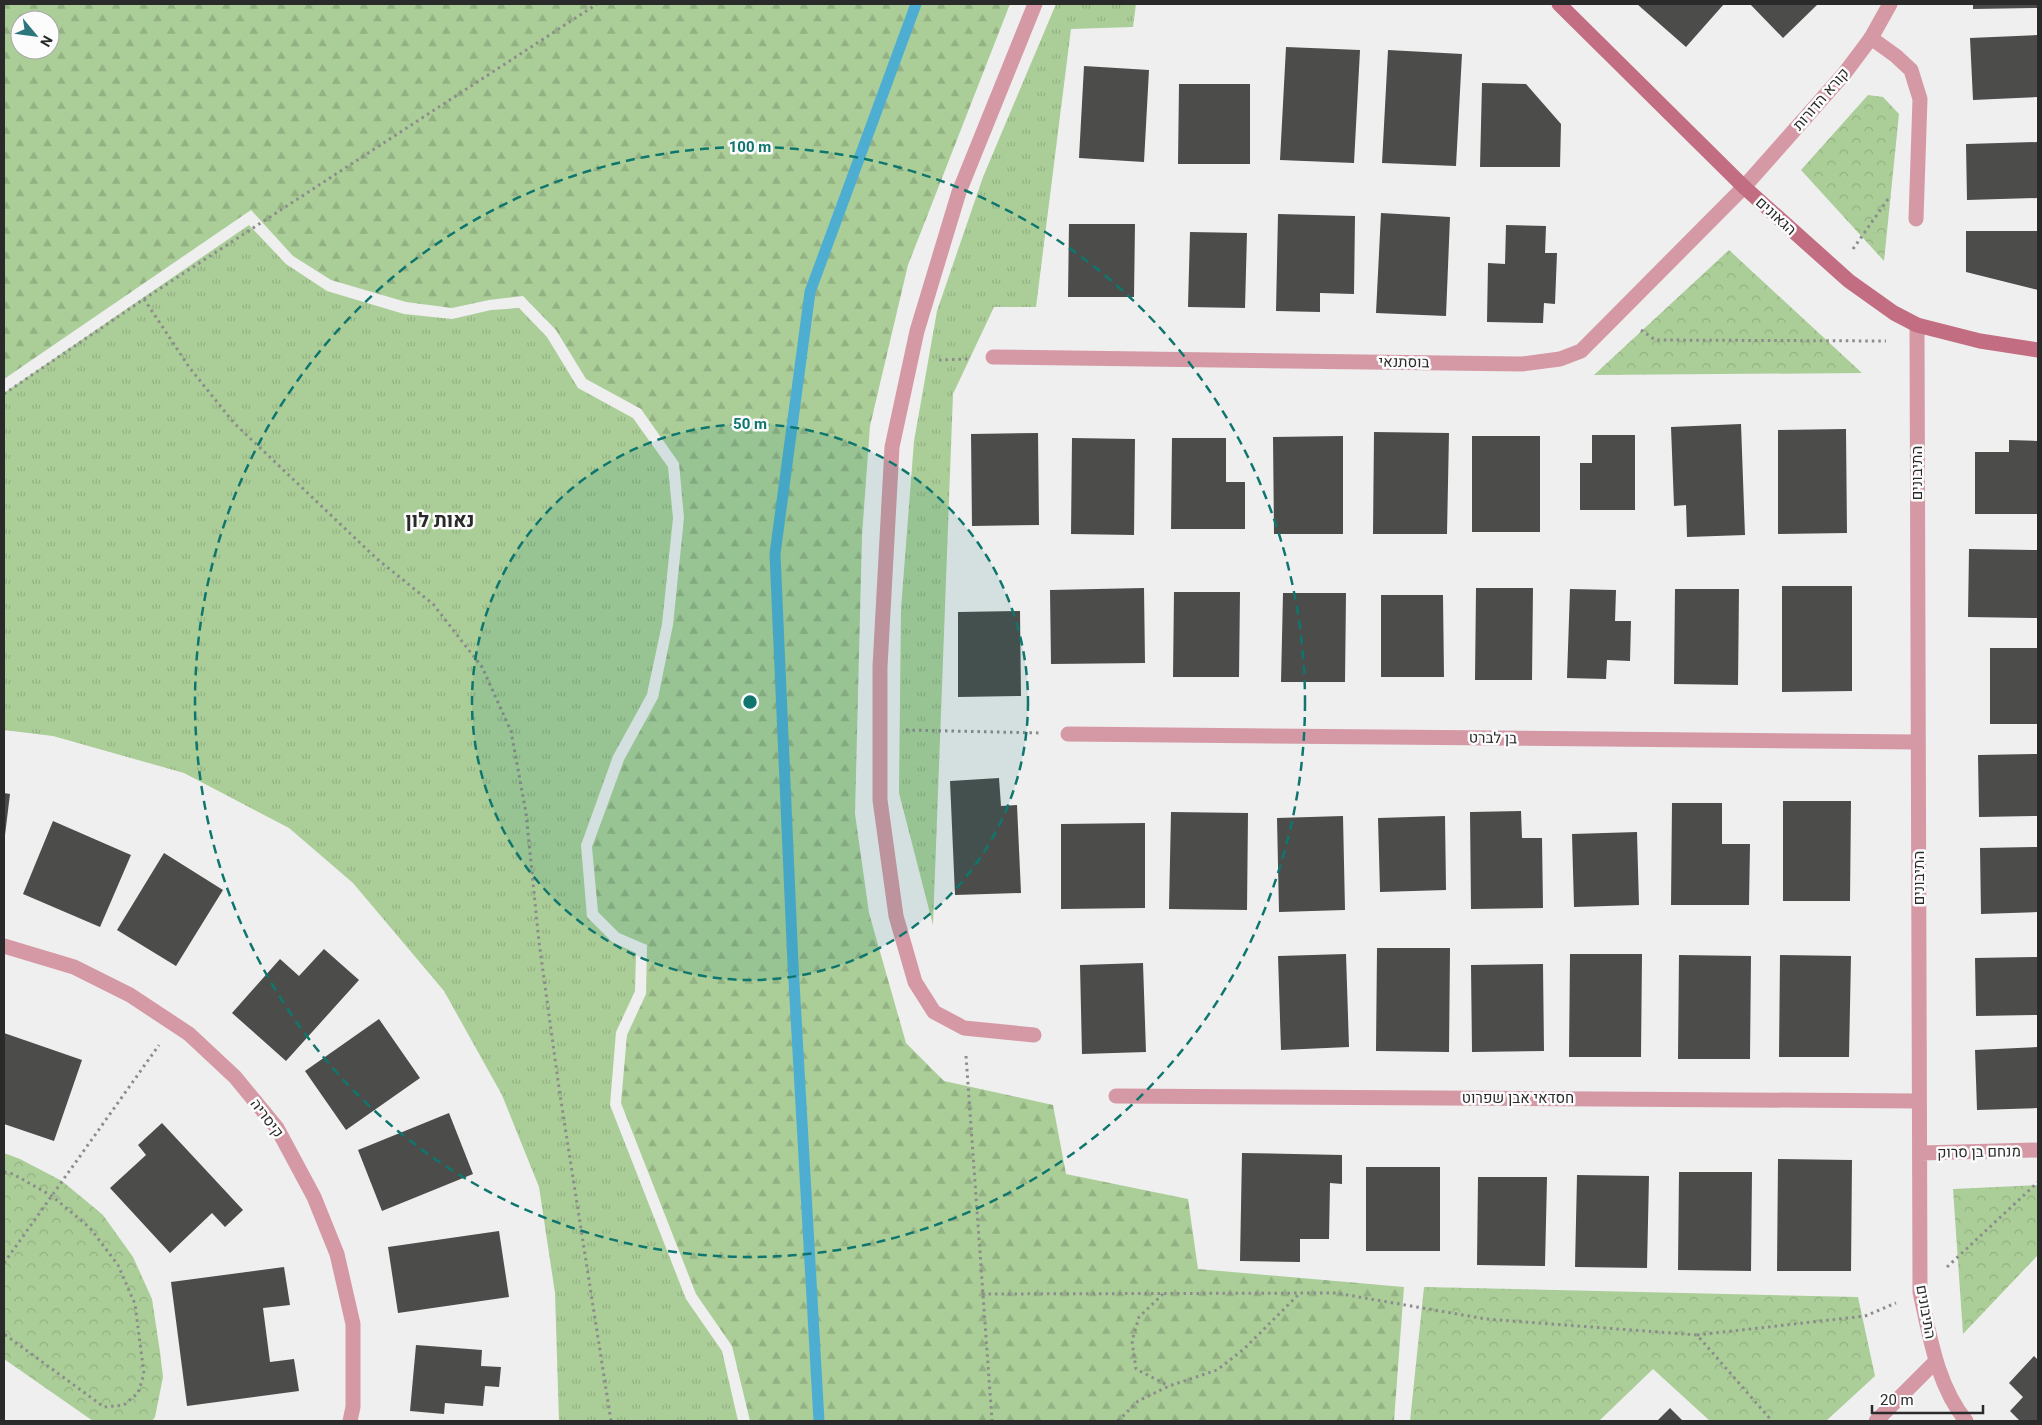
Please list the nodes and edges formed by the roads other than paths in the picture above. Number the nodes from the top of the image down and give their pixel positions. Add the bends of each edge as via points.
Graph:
1 (1035, 4) edge
2 (1559, 4) edge
3 (1890, 4) edge
4 (1871, 38) junction
5 (1744, 187) junction
6 (1916, 219) dead end
7 (1917, 325) junction
8 (2038, 350) edge
9 (993, 357) road end
10 (1068, 734) road end
11 (1918, 742) junction
12 (4, 946) edge
13 (1034, 1035) dead end
14 (1116, 1096) dead end
15 (1919, 1101) junction
16 (2038, 1150) edge
17 (1920, 1153) junction
18 (1936, 1362) junction
19 (350, 1421) edge
20 (1876, 1421) edge
21 (1966, 1421) edge

1 - 13 street via 959,192 917,331 892,447 880,667 880,800 896,916 915,982 934,1012 964,1028
2 - 5 street, הגאונים
3 - 4 street, קורא הדורות
4 - 5 street, קורא הדורות via 1844,74
4 - 6 street via 1911,70 1920,100
5 - 7 street, הגאונים via 1850,281 1894,313
5 - 9 street, בוסתנאי via 1581,351 1560,359 1522,364
7 - 8 street, הגאונים via 1980,341
7 - 11 street, התיבונים
10 - 11 street, בן לברט
11 - 15 street, התיבונים
12 - 19 street, קיסריה via 74,967 130,994 189,1034 235,1077 277,1128 314,1197 337,1254 353,1324 353,1407
14 - 15 street, חסדאי אבן שפרוט
15 - 17 street, התיבונים
16 - 17 street, מנחם בן סרוק
17 - 18 street, התיבונים via 1920,1292
18 - 20 street
18 - 21 street, התיבונים via 1954,1407

